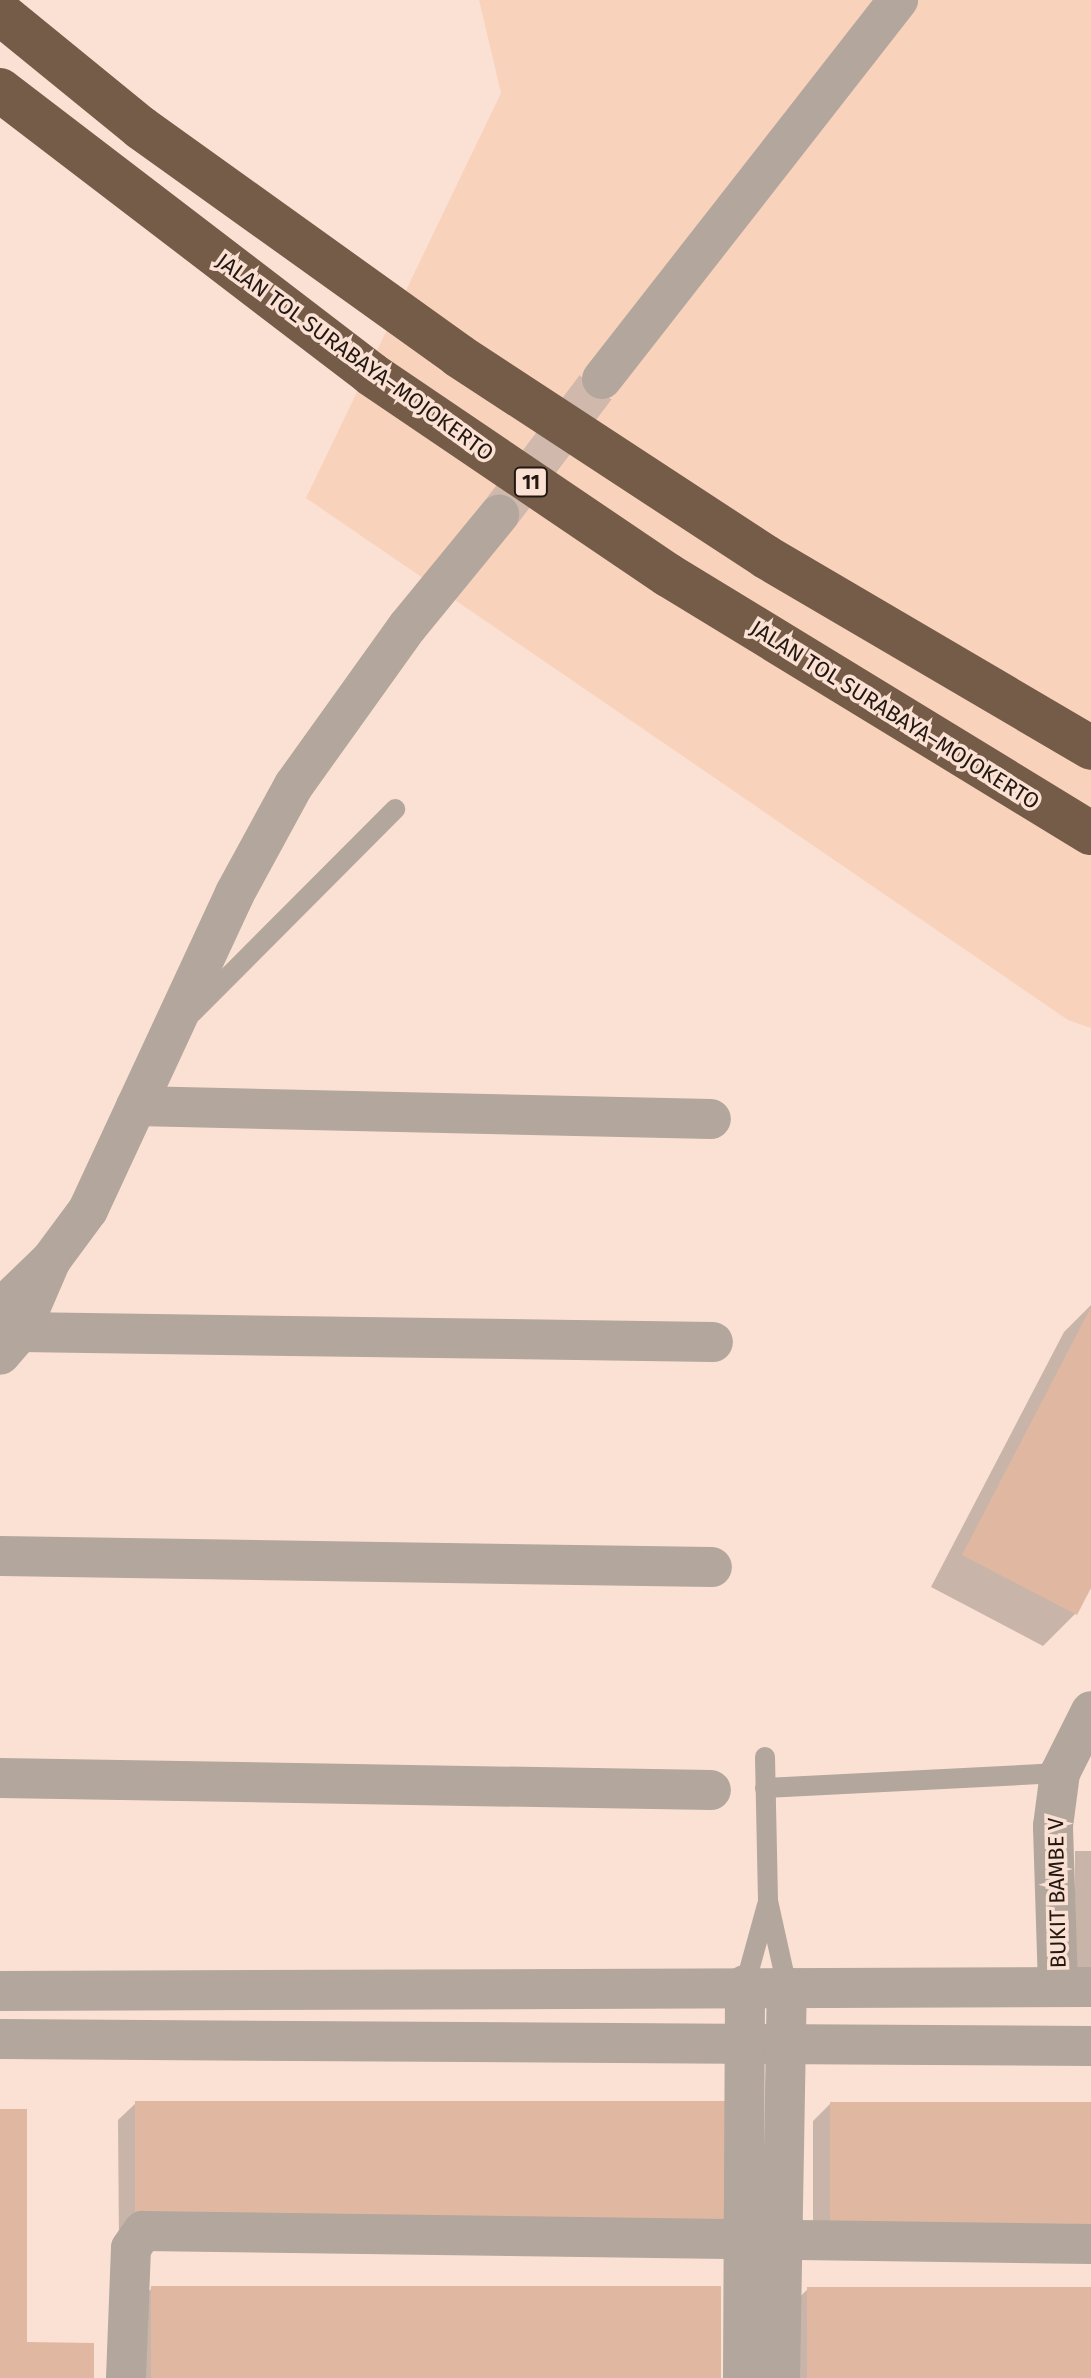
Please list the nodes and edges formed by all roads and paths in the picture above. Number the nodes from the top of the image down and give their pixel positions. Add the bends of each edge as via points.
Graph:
1 (898, 0) edge
2 (0, 13) edge
3 (0, 90) edge
4 (602, 379) tunnel mouth
5 (499, 515) tunnel mouth
6 (1091, 748) edge
7 (395, 809) dead end
8 (1091, 833) edge
9 (169, 1036) junction
10 (136, 1106) junction
11 (711, 1119) dead end
12 (5, 1330) edge
13 (713, 1342) dead end
14 (0, 1556) edge
15 (712, 1567) dead end
16 (1091, 1711) edge
17 (765, 1757) dead end
18 (0, 1778) edge
19 (1070, 1783) edge
20 (765, 1788) junction
21 (711, 1790) dead end
22 (768, 1901) junction
23 (745, 1985) junction
24 (787, 1987) junction
25 (1074, 1987) edge
26 (0, 1991) edge
27 (0, 2039) edge
28 (745, 2045) junction
29 (786, 2046) junction
30 (1091, 2046) edge
31 (764, 2239) junction
32 (1091, 2244) edge
33 (126, 2378) edge
34 (743, 2378) edge
35 (780, 2378) edge

1 - 4 street
2 - 6 highway via 141,128 459,356 766,557
3 - 8 highway, JALAN TOL SURABAYA–MOJOKERTO / 11 via 384,383 668,575
5 - 9 street via 408,626 294,785 235,893
7 - 9 lane
9 - 10 street
10 - 11 street
10 - 12 street via 88,1210
12 - 13 street
14 - 15 street
16 - 19 street, BUKIT BAMBE V
17 - 20 lane
18 - 21 street
19 - 20 lane
19 - 25 street, BUKIT BAMBE V via 1053,1826
20 - 22 lane
22 - 23 lane
22 - 24 lane
23 - 24 street
23 - 26 street
23 - 28 street
24 - 25 street
24 - 29 street
27 - 28 street
28 - 29 street
28 - 31 street
29 - 30 street
29 - 31 street
31 - 32 street
31 - 33 street via 143,2231 131,2248
31 - 34 street
31 - 35 street

